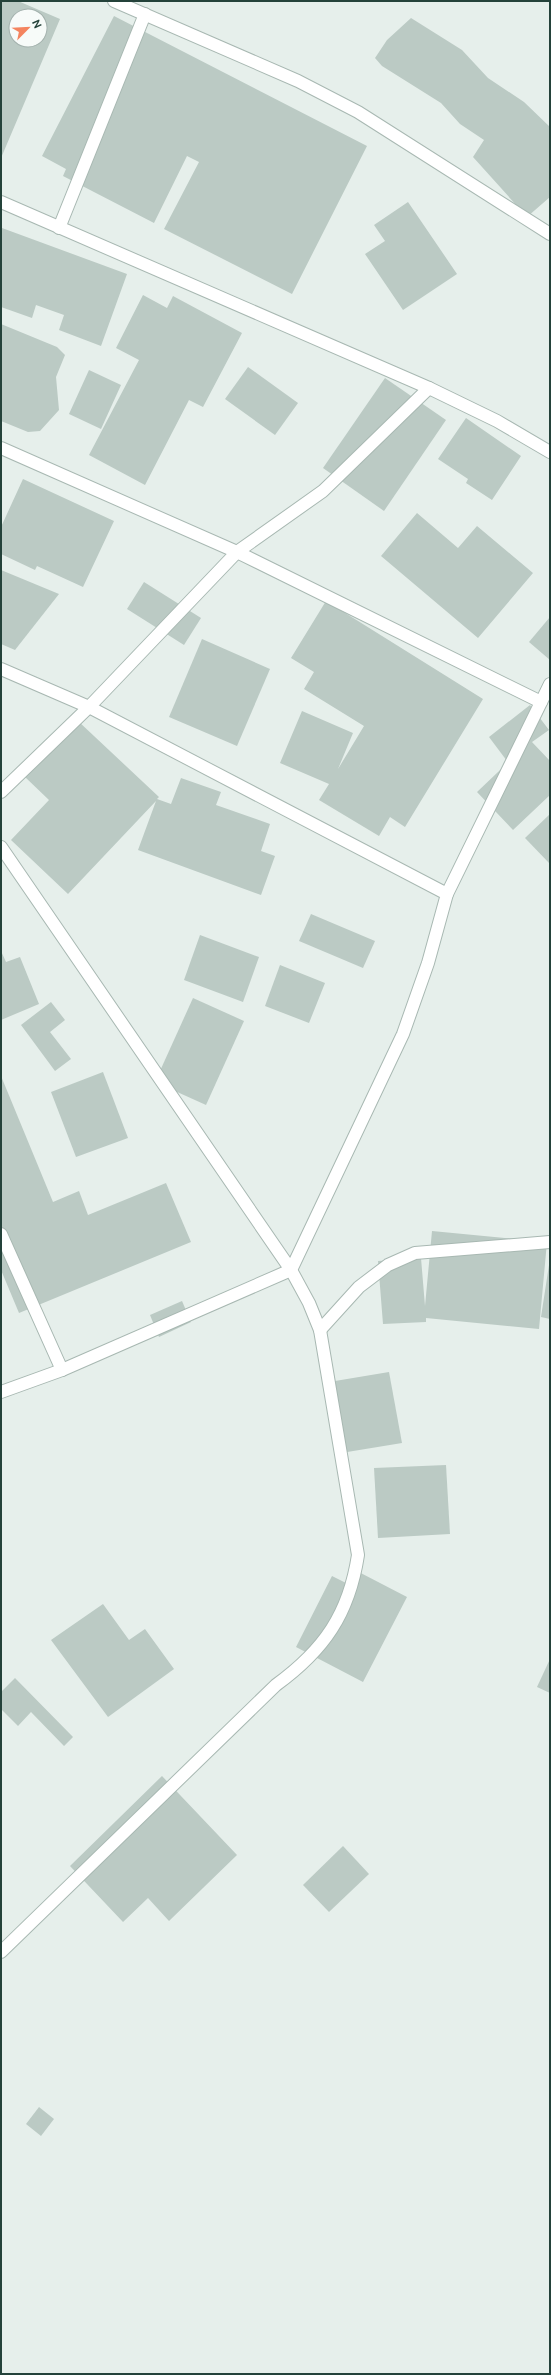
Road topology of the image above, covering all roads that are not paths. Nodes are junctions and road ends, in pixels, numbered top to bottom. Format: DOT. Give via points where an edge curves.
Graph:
graph roads {
  1 [pos="114,1"];
  2 [pos="145,14"];
  3 [pos="1,202"];
  4 [pos="59,228"];
  5 [pos="550,234"];
  6 [pos="430,388"];
  7 [pos="1,448"];
  8 [pos="550,452"];
  9 [pos="237,552"];
  10 [pos="1,669"];
  11 [pos="550,684"];
  12 [pos="541,702"];
  13 [pos="89,707"];
  14 [pos="1,792"];
  15 [pos="1,847"];
  16 [pos="447,894"];
  17 [pos="1,1234"];
  18 [pos="550,1242"];
  19 [pos="291,1270"];
  20 [pos="320,1330"];
  21 [pos="62,1370"];
  22 [pos="1,1392"];
  23 [pos="1,1952"];
  1 -- 2 [label="street"];
  2 -- 4 [label="street"];
  2 -- 5 [label="street" via="298,80 358,112"];
  3 -- 4 [label="street"];
  4 -- 6 [label="street"];
  6 -- 8 [label="street" via="497,421"];
  6 -- 9 [label="street" via="323,491"];
  7 -- 9 [label="street"];
  9 -- 12 [label="street"];
  9 -- 13 [label="street"];
  10 -- 13 [label="street"];
  11 -- 12 [label="street"];
  12 -- 16 [label="street"];
  13 -- 14 [label="street"];
  13 -- 16 [label="street"];
  15 -- 19 [label="street"];
  16 -- 19 [label="street" via="428,963 403,1034"];
  17 -- 21 [label="street"];
  18 -- 20 [label="street" via="415,1253 388,1265 359,1287"];
  19 -- 20 [label="street"];
  19 -- 21 [label="street"];
  20 -- 23 [label="street" via="358,1555 354,1583 343,1609 327,1637 301,1667 276,1685"];
  21 -- 22 [label="street"];
}
